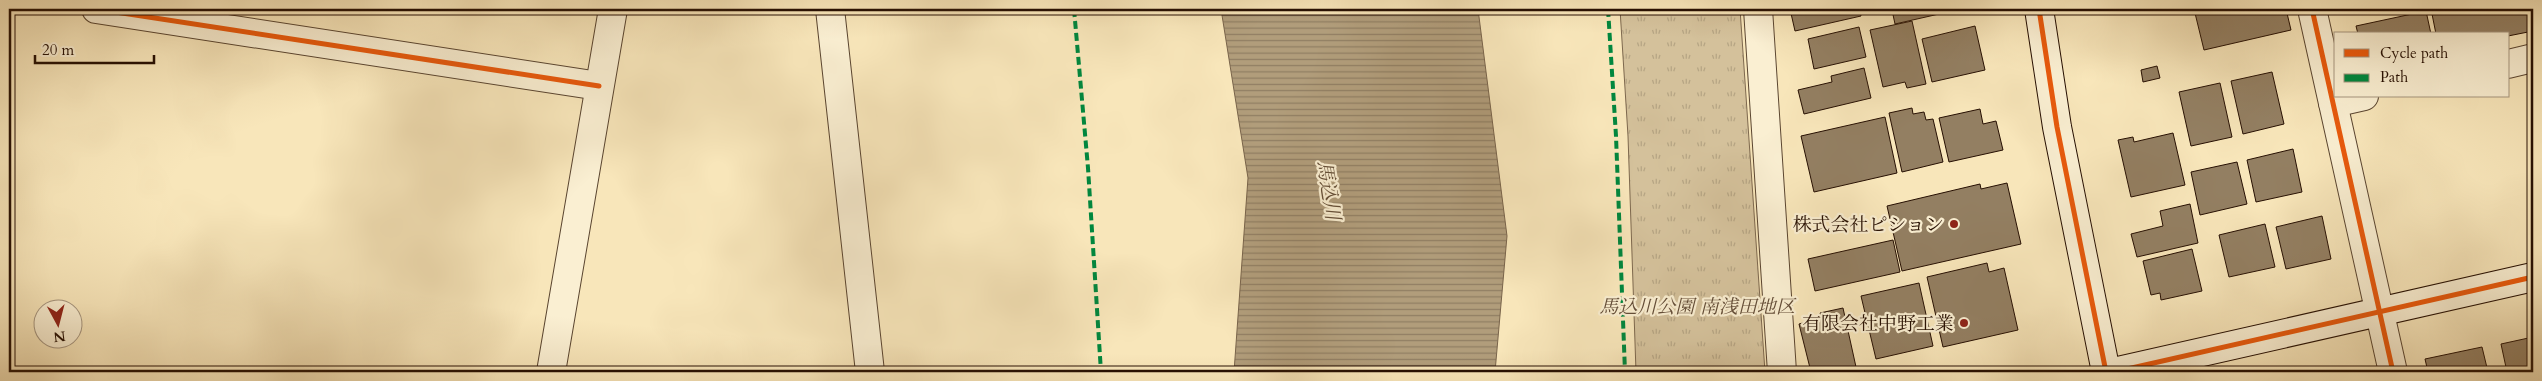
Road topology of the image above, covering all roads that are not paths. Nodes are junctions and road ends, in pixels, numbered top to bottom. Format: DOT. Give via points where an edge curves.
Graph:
graph roads {
  1 [pos="96,9"];
  2 [pos="613,9"];
  3 [pos="830,9"];
  4 [pos="1758,9"];
  5 [pos="2039,9"];
  6 [pos="2312,9"];
  7 [pos="171,14"];
  8 [pos="2533,58"];
  9 [pos="2510,64"];
  10 [pos="599,86"];
  11 [pos="2355,98"];
  12 [pos="2333,103"];
  13 [pos="2533,277"];
  14 [pos="2380,312"];
  15 [pos="551,372"];
  16 [pos="870,372"];
  17 [pos="1782,372"];
  18 [pos="2106,372"];
  19 [pos="2114,372"];
  20 [pos="2393,372"];
  1 -- 7 [label="street"];
  2 -- 10 [label="street"];
  3 -- 16 [label="street"];
  4 -- 17 [label="street"];
  5 -- 18 [label="street" via="2057,126"];
  6 -- 12 [label="street"];
  7 -- 10 [label="street"];
  8 -- 9 [label="street"];
  10 -- 15 [label="street"];
  11 -- 12 [label="street"];
  12 -- 14 [label="street"];
  13 -- 14 [label="street"];
  14 -- 19 [label="street"];
  14 -- 20 [label="street"];
}
